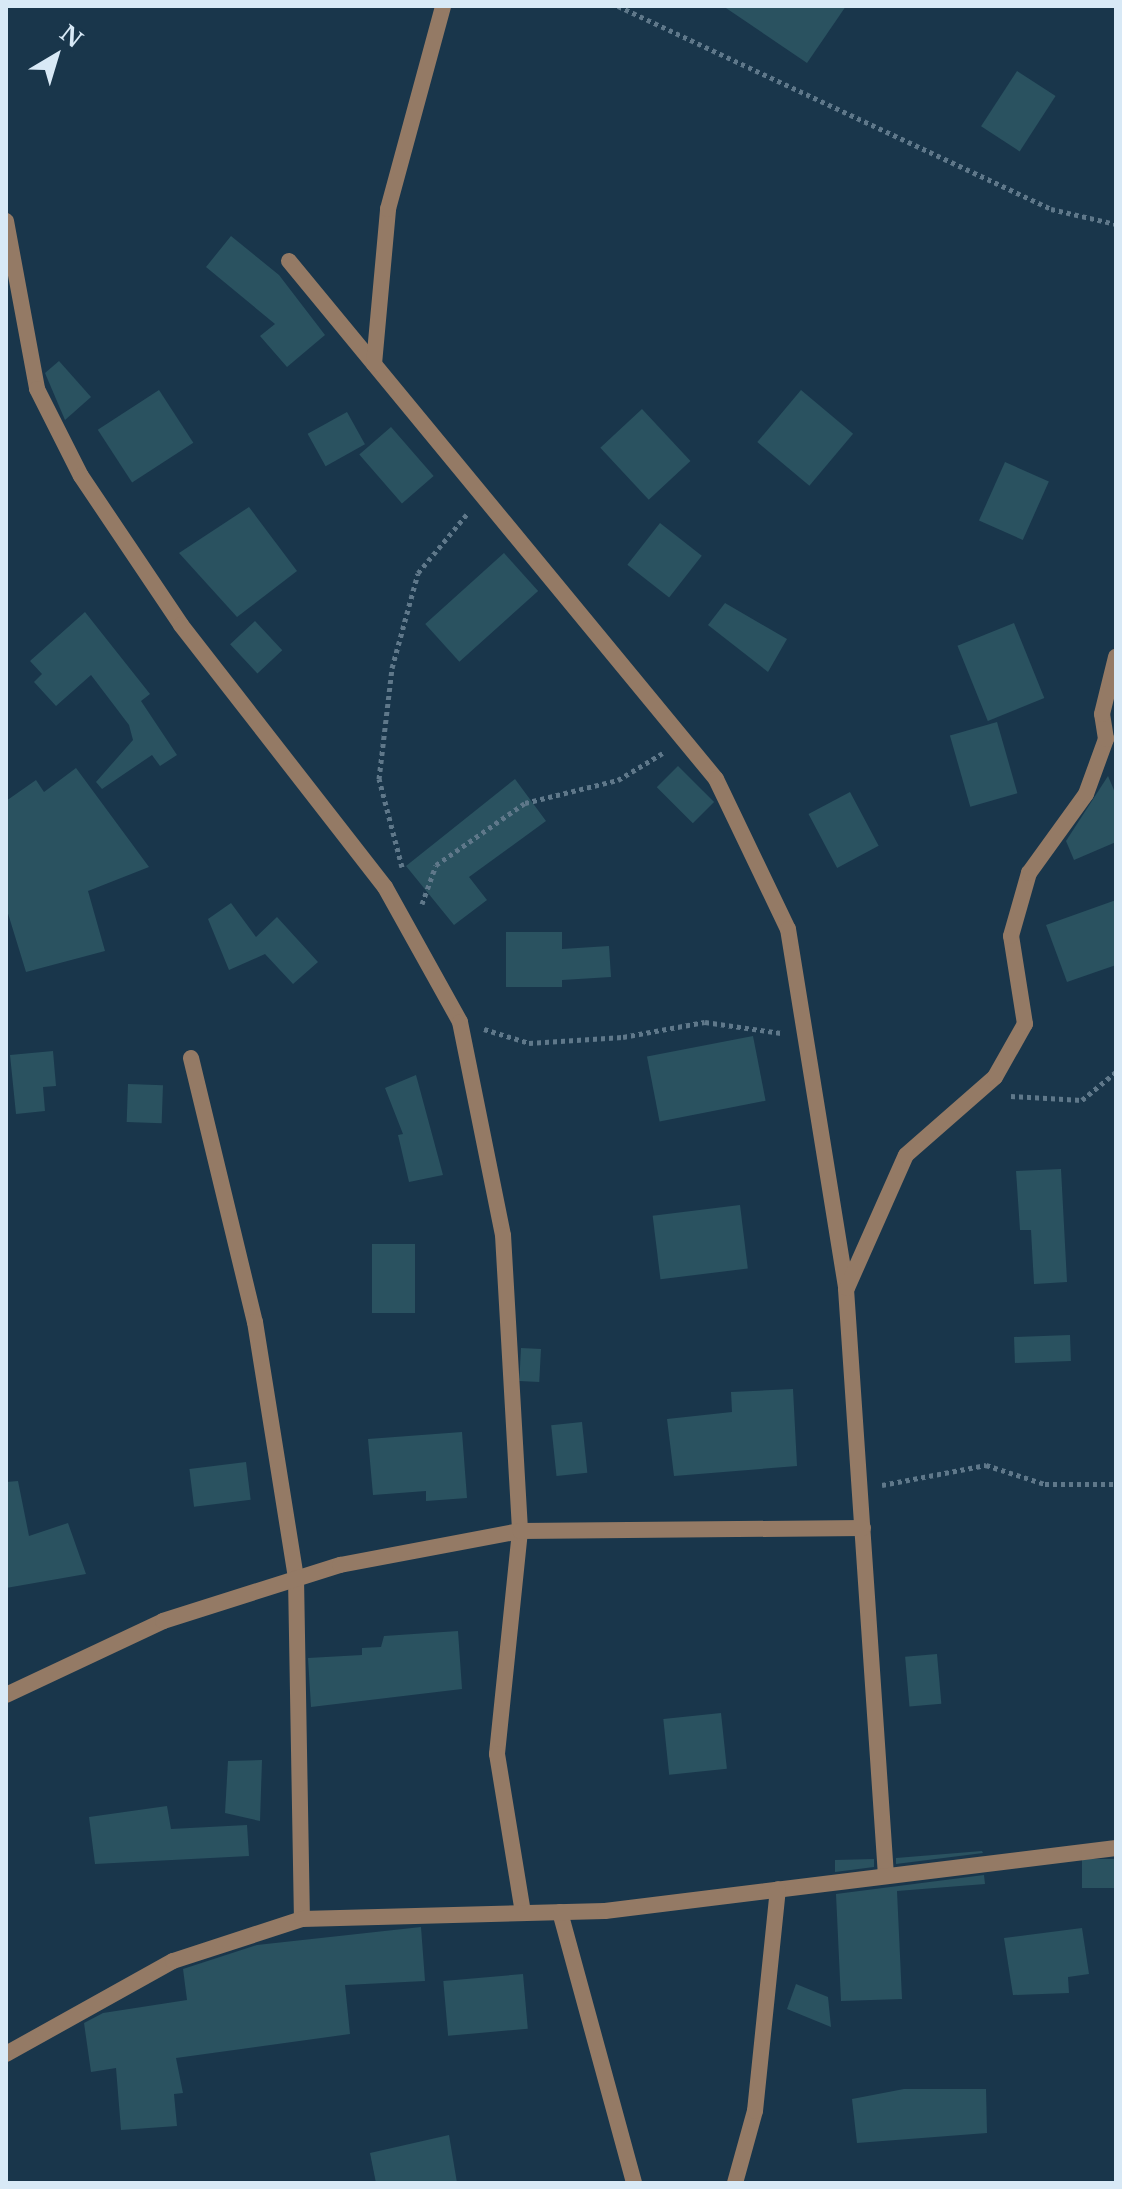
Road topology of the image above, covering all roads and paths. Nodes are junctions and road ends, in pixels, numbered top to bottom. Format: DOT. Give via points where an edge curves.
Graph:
graph roads {
  1 [pos="443,6"];
  2 [pos="618,6"];
  3 [pos="6,221"];
  4 [pos="1116,224"];
  5 [pos="289,261"];
  6 [pos="374,364"];
  7 [pos="482,496"];
  8 [pos="1116,657"];
  9 [pos="684,739"];
  10 [pos="406,885"];
  11 [pos="410,900"];
  12 [pos="414,915"];
  13 [pos="423,918"];
  14 [pos="460,1022"];
  15 [pos="806,1038"];
  16 [pos="191,1058"];
  17 [pos="1116,1072"];
  18 [pos="998,1103"];
  19 [pos="846,1289"];
  20 [pos="1116,1484"];
  21 [pos="859,1487"];
  22 [pos="863,1528"];
  23 [pos="520,1531"];
  24 [pos="296,1578"];
  25 [pos="6,1695"];
  26 [pos="1116,1848"];
  27 [pos="886,1876"];
  28 [pos="778,1889"];
  29 [pos="560,1912"];
  30 [pos="523,1913"];
  31 [pos="302,1919"];
  32 [pos="6,2054"];
  33 [pos="634,2183"];
  34 [pos="735,2183"];
  1 -- 6 [label="street" via="388,209"];
  2 -- 4 [label="path" via="1051,209"];
  3 -- 14 [label="street" via="37,389 81,476 181,625 385,887"];
  5 -- 6 [label="street"];
  6 -- 7 [label="street"];
  7 -- 9 [label="street"];
  7 -- 10 [label="path" via="418,573 392,668 379,779"];
  8 -- 19 [label="street" via="1102,714 1106,739 1086,794 1029,873 1011,936 1025,1024 995,1077 906,1155"];
  9 -- 13 [label="path" via="618,780 525,803 436,865"];
  9 -- 15 [label="street" via="716,779 788,929"];
  11 -- 12 [label="path"];
  14 -- 15 [label="path" via="529,1043 623,1037 705,1022"];
  14 -- 23 [label="street" via="503,1235"];
  15 -- 19 [label="street"];
  16 -- 24 [label="street" via="255,1322"];
  17 -- 18 [label="path" via="1082,1100 1012,1096"];
  19 -- 21 [label="street"];
  20 -- 21 [label="path" via="1045,1484 986,1465"];
  21 -- 22 [label="street"];
  22 -- 23 [label="street"];
  22 -- 27 [label="street"];
  23 -- 24 [label="street"];
  23 -- 30 [label="street" via="497,1754"];
  24 -- 25 [label="street" via="163,1621"];
  24 -- 31 [label="street"];
  26 -- 27 [label="street"];
  27 -- 28 [label="street"];
  28 -- 29 [label="street"];
  28 -- 34 [label="street" via="755,2111"];
  29 -- 30 [label="street"];
  29 -- 33 [label="street"];
  30 -- 31 [label="street"];
  31 -- 32 [label="street" via="173,1961"];
}
